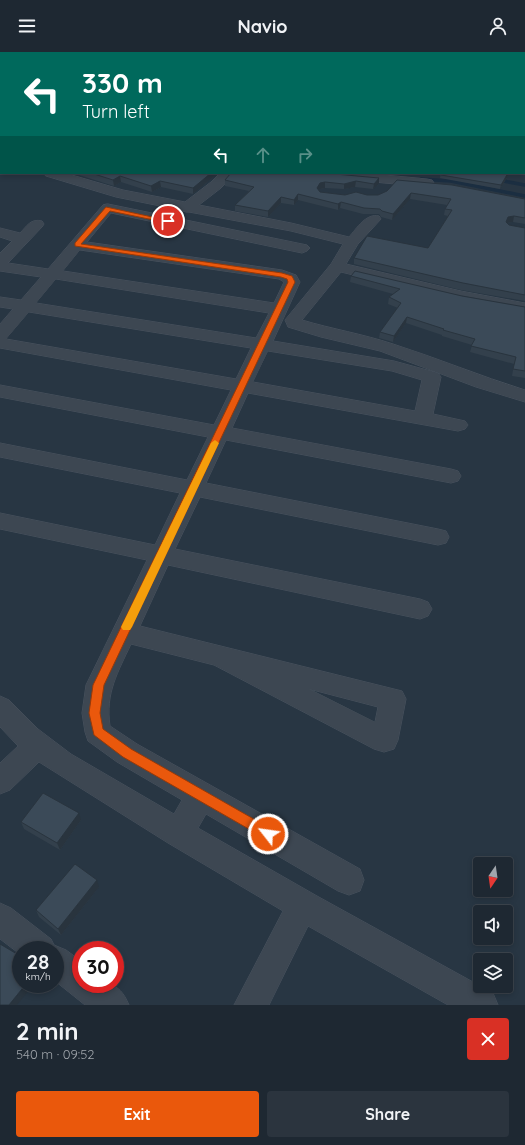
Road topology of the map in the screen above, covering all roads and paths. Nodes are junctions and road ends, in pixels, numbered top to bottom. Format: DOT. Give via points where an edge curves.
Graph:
graph roads {
  1 [pos="54,174"];
  2 [pos="227,174"];
  3 [pos="331,174"];
  4 [pos="392,180"];
  5 [pos="444,185"];
  6 [pos="380,193"];
  7 [pos="186,208"];
  8 [pos="100,218"];
  9 [pos="374,219"];
  10 [pos="37,224"];
  11 [pos="0,232"];
  12 [pos="0,235"];
  13 [pos="22,239"];
  14 [pos="352,242"];
  15 [pos="77,245"];
  16 [pos="0,262"];
  17 [pos="0,266"];
  18 [pos="336,266"];
  19 [pos="52,274"];
  20 [pos="0,302"];
  21 [pos="24,306"];
  22 [pos="525,308"];
  23 [pos="278,310"];
  24 [pos="0,334"];
  25 [pos="0,343"];
  26 [pos="262,345"];
  27 [pos="242,386"];
  28 [pos="0,391"];
  29 [pos="525,396"];
  30 [pos="423,418"];
  31 [pos="458,425"];
  32 [pos="220,432"];
  33 [pos="0,450"];
  34 [pos="451,476"];
  35 [pos="193,488"];
  36 [pos="0,521"];
  37 [pos="438,537"];
  38 [pos="162,554"];
  39 [pos="420,609"];
  40 [pos="124,632"];
  41 [pos="220,656"];
  42 [pos="0,708"];
  43 [pos="37,746"];
  44 [pos="0,782"];
  45 [pos="201,796"];
  46 [pos="178,833"];
  47 [pos="349,880"];
  48 [pos="302,906"];
  49 [pos="0,919"];
  50 [pos="28,941"];
  51 [pos="64,968"];
  52 [pos="72,974"];
  53 [pos="96,993"];
  54 [pos="112,1005"];
  55 [pos="251,1005"];
  56 [pos="481,1005"];
  1 -- 7 [label="street" via="121,194"];
  2 -- 7 [label="street"];
  3 -- 4 [label="street"];
  4 -- 5 [label="street"];
  4 -- 6 [label="street"];
  7 -- 14 [label="street" via="291,227"];
  8 -- 8 [label="street" via="240,239 302,248 108,208"];
  8 -- 15 [label="street"];
  9 -- 14 [label="street"];
  10 -- 13 [label="street"];
  11 -- 13 [label="street"];
  12 -- 13 [label="street"];
  13 -- 16 [label="street"];
  14 -- 18 [label="street"];
  15 -- 19 [label="street"];
  15 -- 23 [label="street" via="282,275 290,278 292,282"];
  17 -- 19 [label="street"];
  18 -- 22 [label="street" via="461,296"];
  18 -- 29 [label="street" via="293,320 294,323 386,347"];
  19 -- 21 [label="street"];
  19 -- 23 [label="street"];
  20 -- 21 [label="street"];
  21 -- 24 [label="street"];
  21 -- 26 [label="street"];
  23 -- 26 [label="street"];
  25 -- 27 [label="street"];
  26 -- 27 [label="street"];
  26 -- 30 [label="street" via="394,366 432,377"];
  27 -- 30 [label="street"];
  27 -- 32 [label="street"];
  28 -- 32 [label="street"];
  30 -- 31 [label="street"];
  32 -- 34 [label="street"];
  32 -- 35 [label="street"];
  33 -- 35 [label="street"];
  35 -- 37 [label="street"];
  35 -- 38 [label="street"];
  36 -- 38 [label="street"];
  38 -- 39 [label="street"];
  38 -- 40 [label="street"];
  40 -- 41 [label="street"];
  40 -- 45 [label="street" via="99,685 95,713 98,732 127,753"];
  41 -- 41 [label="street" via="282,687 384,740 393,699"];
  42 -- 43 [label="street"];
  43 -- 44 [label="street"];
  43 -- 46 [label="street"];
  45 -- 46 [label="street"];
  45 -- 47 [label="street"];
  46 -- 48 [label="street"];
  48 -- 55 [label="street"];
  48 -- 56 [label="street"];
  49 -- 50 [label="street"];
  51 -- 52 [label="street"];
  53 -- 54 [label="street"];
}
